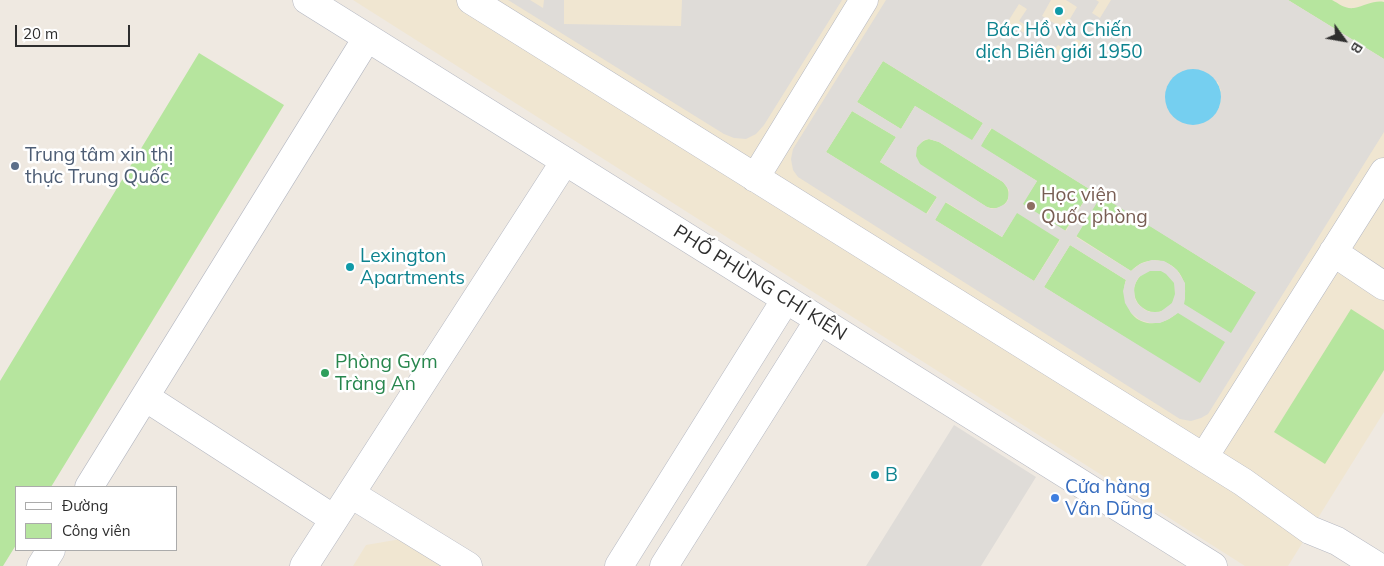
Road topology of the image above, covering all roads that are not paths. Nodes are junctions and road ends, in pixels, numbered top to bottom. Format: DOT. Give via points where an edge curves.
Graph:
graph roads {
  1 [pos="307,0"];
  2 [pos="470,0"];
  3 [pos="857,3"];
  4 [pos="367,38"];
  5 [pos="565,161"];
  6 [pos="755,178"];
  7 [pos="1380,186"];
  8 [pos="1333,252"];
  9 [pos="1384,286"];
  10 [pos="786,299"];
  11 [pos="819,320"];
  12 [pos="145,398"];
  13 [pos="1204,458"];
  14 [pos="90,486"];
  15 [pos="351,494"];
  16 [pos="334,519"];
  17 [pos="50,551"];
  18 [pos="41,566"];
  19 [pos="304,566"];
  20 [pos="468,566"];
  21 [pos="619,566"];
  22 [pos="664,566"];
  23 [pos="1213,566"];
  24 [pos="1378,566"];
  1 -- 4 [label="street, PHỐ PHÙNG CHÍ KIÊN"];
  2 -- 6 [label="street"];
  3 -- 6 [label="street"];
  4 -- 5 [label="street, PHỐ PHÙNG CHÍ KIÊN"];
  4 -- 12 [label="street"];
  5 -- 10 [label="street, PHỐ PHÙNG CHÍ KIÊN"];
  5 -- 15 [label="street"];
  6 -- 13 [label="street"];
  7 -- 8 [label="street"];
  8 -- 9 [label="street"];
  8 -- 13 [label="street"];
  10 -- 11 [label="street, PHỐ PHÙNG CHÍ KIÊN"];
  10 -- 21 [label="street"];
  11 -- 22 [label="street"];
  11 -- 23 [label="street, PHỐ PHÙNG CHÍ KIÊN"];
  12 -- 14 [label="street"];
  12 -- 16 [label="street"];
  13 -- 24 [label="street" via="1310,530 1337,541"];
  15 -- 16 [label="street"];
  15 -- 20 [label="street"];
  16 -- 19 [label="street"];
  17 -- 18 [label="street"];
}
